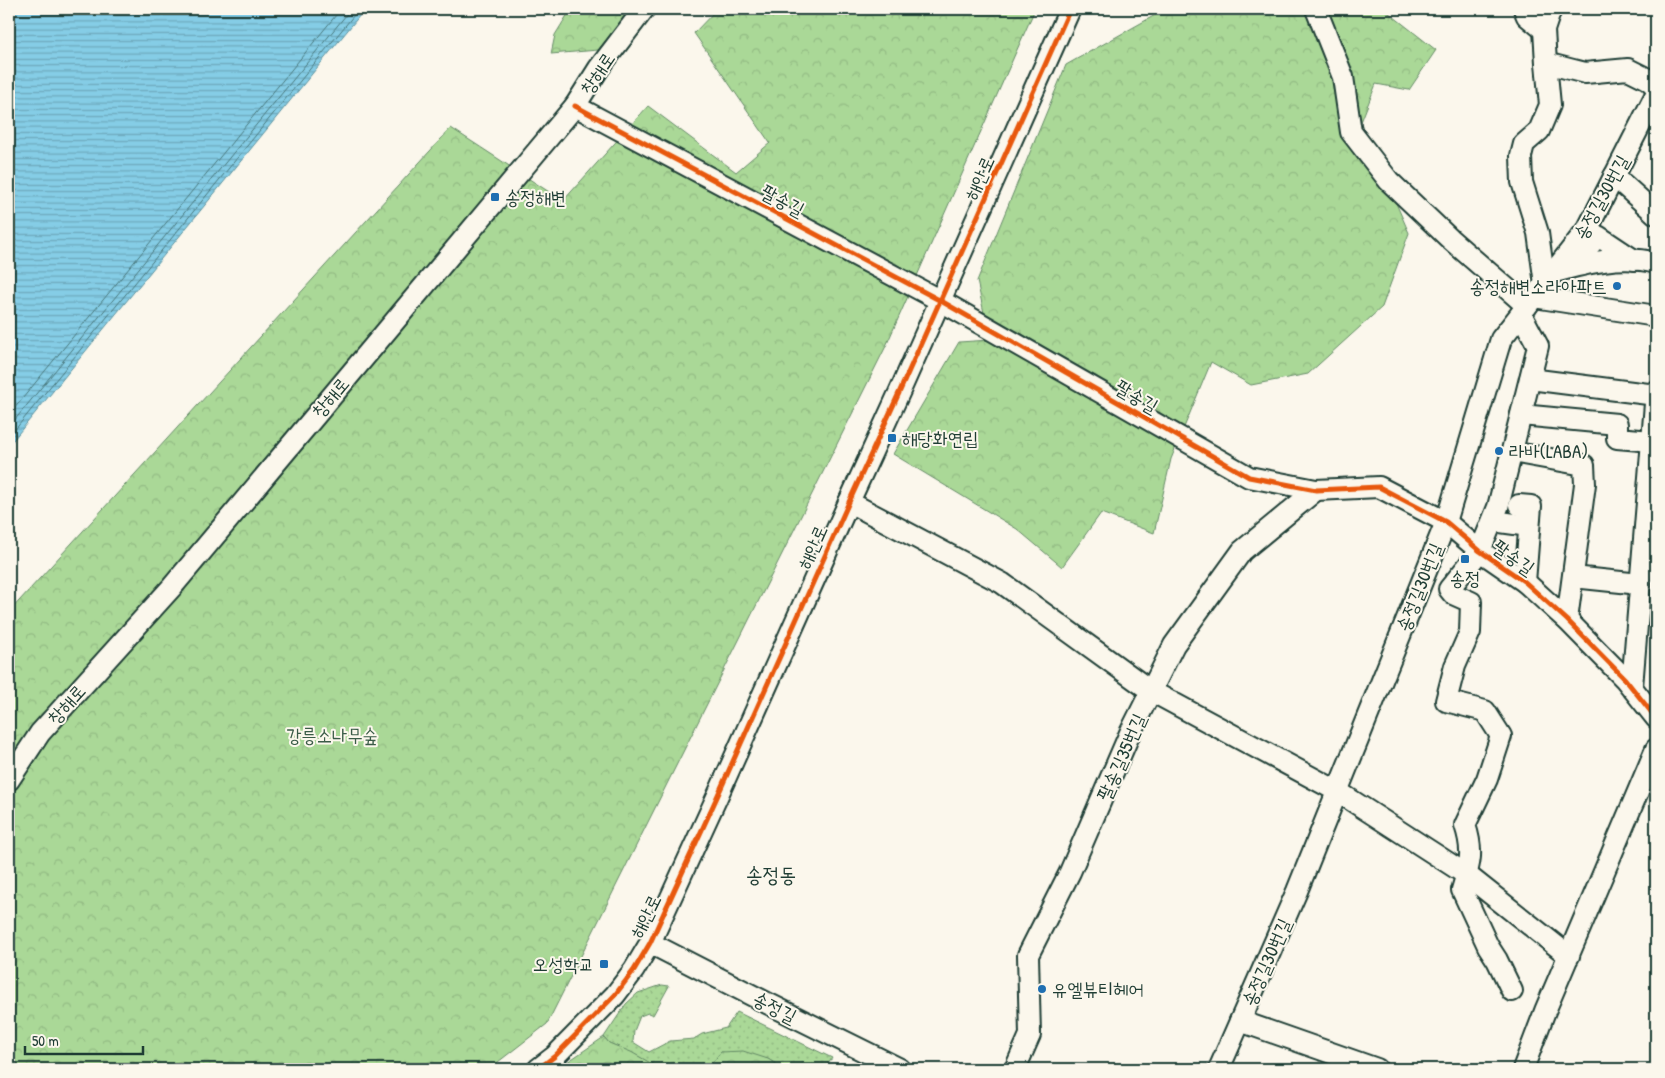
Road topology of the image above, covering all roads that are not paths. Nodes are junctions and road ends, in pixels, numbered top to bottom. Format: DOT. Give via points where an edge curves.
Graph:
graph roads {
  1 [pos="644,9"];
  2 [pos="1070,9"];
  3 [pos="1316,9"];
  4 [pos="1524,9"];
  5 [pos="1551,9"];
  6 [pos="1544,30"];
  7 [pos="1546,63"];
  8 [pos="1656,87"];
  9 [pos="1656,94"];
  10 [pos="575,106"];
  11 [pos="1614,176"];
  12 [pos="1656,214"];
  13 [pos="1656,263"];
  14 [pos="1542,290"];
  15 [pos="941,300"];
  16 [pos="1656,316"];
  17 [pos="1530,379"];
  18 [pos="1656,391"];
  19 [pos="1656,395"];
  20 [pos="1521,415"];
  21 [pos="1652,441"];
  22 [pos="1512,452"];
  23 [pos="1316,490"];
  24 [pos="849,502"];
  25 [pos="1519,505"];
  26 [pos="1493,521"];
  27 [pos="1446,522"];
  28 [pos="1529,526"];
  29 [pos="1480,552"];
  30 [pos="1573,578"];
  31 [pos="1525,582"];
  32 [pos="1640,584"];
  33 [pos="1567,620"];
  34 [pos="1632,687"];
  35 [pos="1151,692"];
  36 [pos="1656,718"];
  37 [pos="1656,749"];
  38 [pos="9,780"];
  39 [pos="1338,791"];
  40 [pos="1467,875"];
  41 [pos="650,943"];
  42 [pos="1569,956"];
  43 [pos="1512,991"];
  44 [pos="1240,1021"];
  45 [pos="538,1069"];
  46 [pos="900,1069"];
  47 [pos="1015,1069"];
  48 [pos="1219,1069"];
  49 [pos="1378,1069"];
  50 [pos="1523,1069"];
  1 -- 10 [label="street, 창해로" via="598,68"];
  2 -- 15 [label="street, 해안로"];
  3 -- 14 [label="street" via="1343,77 1351,132 1389,181 1450,239"];
  4 -- 6 [label="street" via="1527,16"];
  5 -- 6 [label="street"];
  6 -- 7 [label="street"];
  7 -- 8 [label="street" via="1585,73 1628,69"];
  7 -- 14 [label="street" via="1550,105 1540,131 1524,144 1521,156 1522,182 1538,233"];
  9 -- 11 [label="street, 송정길30번길"];
  10 -- 15 [label="street, 팔송길"];
  10 -- 38 [label="street, 창해로" via="172,587 40,733"];
  11 -- 12 [label="street"];
  11 -- 14 [label="street, 송정길30번길" via="1588,228"];
  13 -- 14 [label="street" via="1597,260"];
  14 -- 16 [label="street"];
  14 -- 17 [label="street" via="1538,346"];
  14 -- 27 [label="street, 송정길30번길" via="1501,339"];
  15 -- 23 [label="street, 팔송길" via="1250,478"];
  15 -- 24 [label="street, 해안로"];
  17 -- 19 [label="street"];
  17 -- 20 [label="street"];
  18 -- 19 [label="street"];
  19 -- 21 [label="street"];
  20 -- 21 [label="street" via="1617,424 1617,438"];
  20 -- 22 [label="street"];
  21 -- 32 [label="street"];
  22 -- 26 [label="street"];
  22 -- 30 [label="street" via="1584,465 1585,484"];
  23 -- 27 [label="street, 팔송길" via="1379,487"];
  23 -- 35 [label="street, 팔송길35번길" via="1242,552 1174,645"];
  24 -- 35 [label="street" via="1002,583"];
  24 -- 41 [label="street, 해안로"];
  25 -- 28 [label="street" via="1531,506"];
  26 -- 28 [label="street"];
  26 -- 29 [label="street"];
  27 -- 29 [label="street, 팔송길"];
  27 -- 39 [label="street, 송정길30번길"];
  28 -- 31 [label="street"];
  29 -- 31 [label="street, 팔송길"];
  29 -- 40 [label="street" via="1450,589 1453,594 1471,602 1470,632 1455,666 1446,701 1485,711 1501,736 1487,779 1465,825 1471,842"];
  30 -- 32 [label="street"];
  30 -- 33 [label="street"];
  31 -- 33 [label="street, 팔송길"];
  32 -- 34 [label="street"];
  33 -- 34 [label="street, 팔송길"];
  34 -- 36 [label="street, 팔송길"];
  35 -- 39 [label="street"];
  35 -- 47 [label="street, 팔송길35번길" via="1070,872 1028,955 1030,1035"];
  37 -- 42 [label="street"];
  39 -- 40 [label="street"];
  39 -- 44 [label="street, 송정길30번길"];
  40 -- 42 [label="street"];
  40 -- 43 [label="street" via="1462,890"];
  41 -- 45 [label="street, 해안로" via="616,995 562,1050"];
  41 -- 46 [label="street, 송정길"];
  42 -- 50 [label="street"];
  44 -- 48 [label="street, 송정길30번길"];
  44 -- 49 [label="street"];
}
